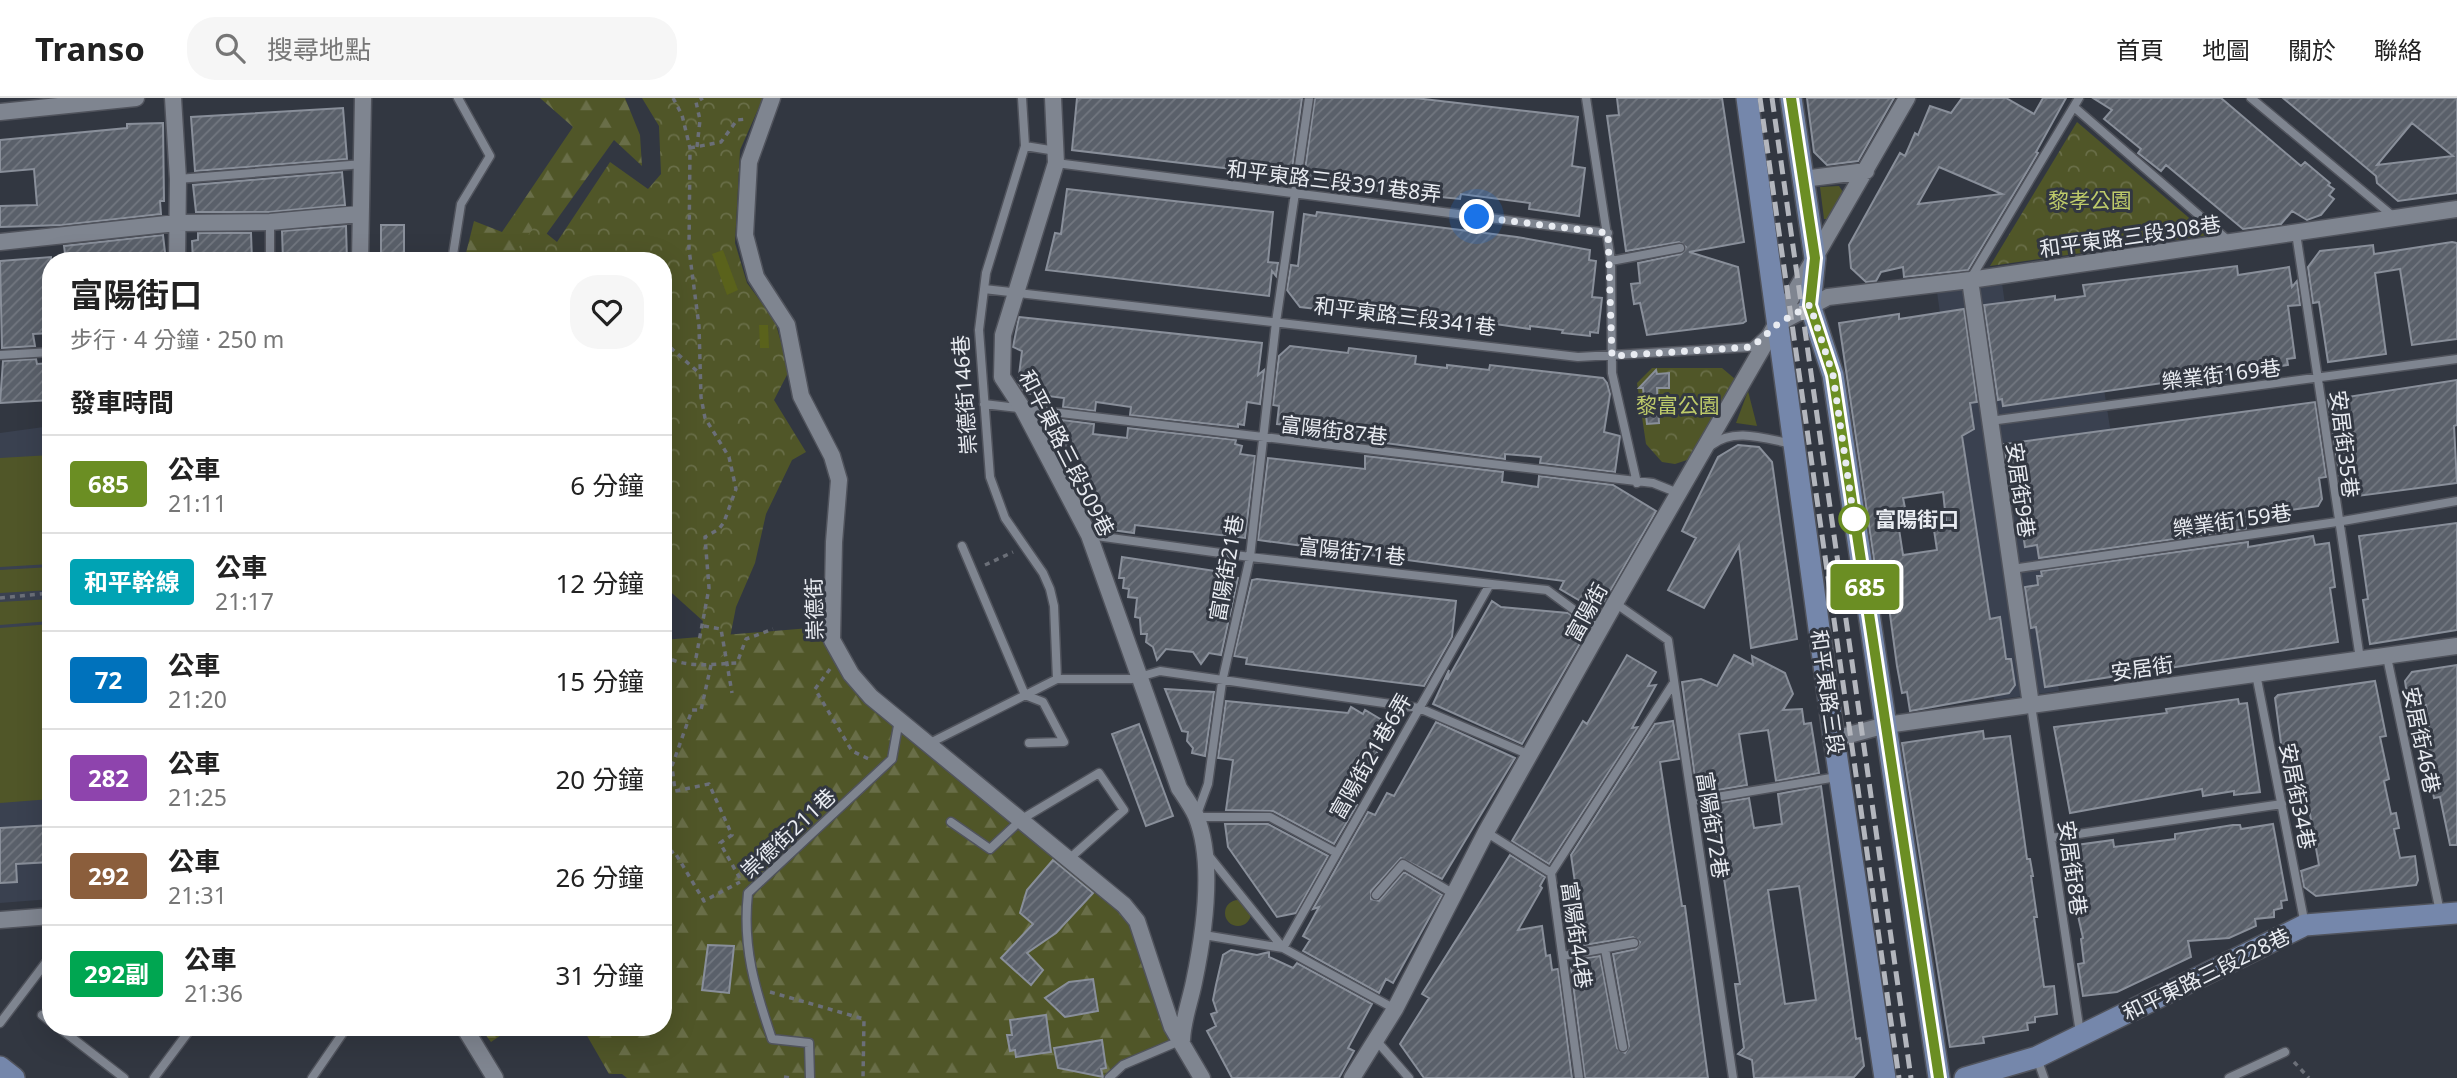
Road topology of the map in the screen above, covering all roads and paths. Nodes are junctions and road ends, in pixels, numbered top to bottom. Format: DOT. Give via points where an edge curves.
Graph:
graph roads {
  1 [pos="136,98"];
  2 [pos="173,98"];
  3 [pos="363,98"];
  4 [pos="458,98"];
  5 [pos="673,98"];
  6 [pos="703,98"];
  7 [pos="772,98"];
  8 [pos="1023,98"];
  9 [pos="1053,98"];
  10 [pos="1309,98"];
  11 [pos="1576,98"];
  12 [pos="1746,98"];
  13 [pos="1791,98"];
  14 [pos="1907,98"];
  15 [pos="2079,98"];
  16 [pos="2250,98"];
  17 [pos="1586,99"];
  18 [pos="2074,107"];
  19 [pos="0,112"];
  20 [pos="762,124"];
  21 [pos="1025,146"];
  22 [pos="697,147"];
  23 [pos="690,148"];
  24 [pos="1056,157"];
  25 [pos="363,164"];
  26 [pos="1866,171"];
  27 [pos="1803,178"];
  28 [pos="178,179"];
  29 [pos="1294,194"];
  30 [pos="2457,209"];
  31 [pos="359,214"];
  32 [pos="2395,218"];
  33 [pos="270,222"];
  34 [pos="176,223"];
  35 [pos="1608,233"];
  36 [pos="2296,233"];
  37 [pos="0,242"];
  38 [pos="2230,242"];
  39 [pos="1680,248"];
  40 [pos="177,252"];
  41 [pos="270,252"];
  42 [pos="360,252"];
  43 [pos="453,252"];
  44 [pos="1815,258"];
  45 [pos="1611,261"];
  46 [pos="1970,280"];
  47 [pos="984,289"];
  48 [pos="1016,292"];
  49 [pos="1810,305"];
  50 [pos="1276,322"];
  51 [pos="1779,323"];
  52 [pos="672,349"];
  53 [pos="42,353"];
  54 [pos="0,355"];
  55 [pos="1612,356"];
  56 [pos="2457,359"];
  57 [pos="698,372"];
  58 [pos="2319,379"];
  59 [pos="984,404"];
  60 [pos="1023,409"];
  61 [pos="1990,421"];
  62 [pos="1262,439"];
  63 [pos="1796,445"];
  64 [pos="1704,451"];
  65 [pos="1637,483"];
  66 [pos="1678,493"];
  67 [pos="2457,501"];
  68 [pos="2337,522"];
  69 [pos="1089,535"];
  70 [pos="962,546"];
  71 [pos="1024,547"];
  72 [pos="1250,557"];
  73 [pos="2012,569"];
  74 [pos="972,571"];
  75 [pos="1490,584"];
  76 [pos="42,594"];
  77 [pos="0,598"];
  78 [pos="1615,603"];
  79 [pos="703,626"];
  80 [pos="773,629"];
  81 [pos="1600,629"];
  82 [pos="2457,646"];
  83 [pos="839,656"];
  84 [pos="2387,657"];
  85 [pos="2360,659"];
  86 [pos="672,660"];
  87 [pos="695,663"];
  88 [pos="727,663"];
  89 [pos="711,665"];
  90 [pos="2256,674"];
  91 [pos="1139,678"];
  92 [pos="1058,679"];
  93 [pos="1222,682"];
  94 [pos="1673,684"];
  95 [pos="732,693"];
  96 [pos="1025,695"];
  97 [pos="2031,705"];
  98 [pos="1419,708"];
  99 [pos="898,720"];
  100 [pos="1886,726"];
  101 [pos="1835,739"];
  102 [pos="929,743"];
  103 [pos="1029,743"];
  104 [pos="1530,755"];
  105 [pos="885,766"];
  106 [pos="1840,776"];
  107 [pos="1692,801"];
  108 [pos="2282,804"];
  109 [pos="1196,817"];
  110 [pos="1022,819"];
  111 [pos="951,822"];
  112 [pos="1486,832"];
  113 [pos="2052,838"];
  114 [pos="1205,851"];
  115 [pos="672,852"];
  116 [pos="1335,852"];
  117 [pos="1069,859"];
  118 [pos="1551,873"];
  119 [pos="741,881"];
  120 [pos="748,893"];
  121 [pos="1454,894"];
  122 [pos="1376,895"];
  123 [pos="2449,913"];
  124 [pos="42,917"];
  125 [pos="0,920"];
  126 [pos="2305,925"];
  127 [pos="1203,935"];
  128 [pos="1634,943"];
  129 [pos="1283,948"];
  130 [pos="1605,948"];
  131 [pos="1563,956"];
  132 [pos="42,968"];
  133 [pos="754,987"];
  134 [pos="1395,1009"];
  135 [pos="0,1023"];
  136 [pos="70,1036"];
  137 [pos="185,1036"];
  138 [pos="341,1036"];
  139 [pos="469,1036"];
  140 [pos="2080,1036"];
  141 [pos="1376,1039"];
  142 [pos="1182,1040"];
  143 [pos="1623,1047"];
  144 [pos="2285,1052"];
  145 [pos="2037,1057"];
  146 [pos="0,1066"];
  147 [pos="784,1077"];
  148 [pos="14,1078"];
  149 [pos="124,1078"];
  150 [pos="155,1078"];
  151 [pos="312,1078"];
  152 [pos="495,1078"];
  153 [pos="790,1078"];
  154 [pos="810,1078"];
  155 [pos="863,1078"];
  156 [pos="1109,1078"];
  157 [pos="1202,1078"];
  158 [pos="1352,1078"];
  159 [pos="1409,1078"];
  160 [pos="1579,1078"];
  161 [pos="1733,1078"];
  162 [pos="1885,1078"];
  163 [pos="1939,1078"];
  164 [pos="1965,1078"];
  165 [pos="2044,1078"];
  166 [pos="2229,1078"];
  167 [pos="2309,1078"];
  1 -- 19 [label="street"];
  2 -- 28 [label="street"];
  3 -- 25 [label="street"];
  4 -- 43 [label="lane" via="491,156 461,204"];
  5 -- 23 [label="path"];
  6 -- 22 [label="path" via="695,102"];
  7 -- 20 [label="street, 崇德街"];
  8 -- 21 [label="lane, 崇德街146巷"];
  9 -- 24 [label="street, 和平東路三段509巷"];
  10 -- 29 [label="lane, 富陽街21巷"];
  11 -- 17 [label="lane"];
  12 -- 51 [label="main road, 和平東路三段"];
  13 -- 27 [label="main road"];
  14 -- 26 [label="street, 富陽街"];
  15 -- 18 [label="lane"];
  16 -- 32 [label="lane"];
  17 -- 35 [label="lane"];
  18 -- 38 [label="lane"];
  18 -- 46 [label="lane"];
  20 -- 22 [label="path" via="737,120 721,142"];
  20 -- 83 [label="street, 崇德街" via="749,162 745,236 755,277 787,325 801,396 832,456 839,480 831,622"];
  21 -- 24 [label="lane, 和平東路三段391巷8弄"];
  21 -- 47 [label="lane, 崇德街146巷"];
  22 -- 23 [label="path"];
  23 -- 57 [label="path" via="689,249 699,326"];
  24 -- 29 [label="lane, 和平東路三段391巷8弄"];
  24 -- 48 [label="street, 和平東路三段509巷"];
  25 -- 28 [label="lane"];
  25 -- 31 [label="street"];
  26 -- 27 [label="street"];
  26 -- 44 [label="street, 富陽街"];
  27 -- 44 [label="main road"];
  28 -- 34 [label="street"];
  29 -- 35 [label="lane, 和平東路三段391巷8弄"];
  29 -- 50 [label="lane, 富陽街21巷"];
  30 -- 32 [label="street, 和平東路三段308巷"];
  31 -- 33 [label="street"];
  31 -- 42 [label="street"];
  32 -- 36 [label="street, 和平東路三段308巷"];
  33 -- 34 [label="street"];
  33 -- 41 [label="lane"];
  34 -- 37 [label="street"];
  34 -- 40 [label="street"];
  35 -- 45 [label="lane"];
  36 -- 38 [label="street, 和平東路三段308巷"];
  36 -- 58 [label="lane, 安居街35巷"];
  38 -- 46 [label="street, 和平東路三段308巷"];
  39 -- 45 [label="lane"];
  44 -- 49 [label="main road"];
  44 -- 51 [label="street, 富陽街"];
  45 -- 55 [label="lane"];
  46 -- 49 [label="street, 和平東路三段308巷" via="1828,297"];
  46 -- 61 [label="street, 安居街9巷"];
  47 -- 48 [label="lane, 和平東路三段341巷"];
  47 -- 59 [label="lane, 崇德街146巷" via="979,330"];
  48 -- 50 [label="lane, 和平東路三段341巷"];
  48 -- 60 [label="street, 和平東路三段509巷" via="1003,335 1002,377"];
  49 -- 51 [label="street, 和平東路三段341巷"];
  49 -- 100 [label="main road" via="1833,375"];
  50 -- 55 [label="lane, 和平東路三段341巷" via="1578,357"];
  50 -- 62 [label="lane, 富陽街21巷"];
  51 -- 55 [label="lane, 和平東路三段341巷" via="1752,347"];
  51 -- 63 [label="main road, 和平東路三段"];
  51 -- 64 [label="street, 富陽街"];
  52 -- 57 [label="path"];
  53 -- 54 [label="lane"];
  55 -- 65 [label="lane"];
  56 -- 58 [label="lane, 樂業街169巷"];
  57 -- 79 [label="path" via="705,418 729,457 736,489 724,522 705,537 709,588"];
  58 -- 61 [label="lane, 樂業街169巷"];
  58 -- 68 [label="lane, 安居街35巷"];
  59 -- 60 [label="lane, 富陽街87巷"];
  59 -- 71 [label="lane, 崇德街146巷" via="990,477 1005,517"];
  60 -- 62 [label="lane, 富陽街87巷"];
  60 -- 69 [label="street, 和平東路三段509巷"];
  61 -- 73 [label="street, 安居街9巷"];
  62 -- 65 [label="lane, 富陽街87巷"];
  62 -- 72 [label="lane, 富陽街21巷"];
  63 -- 64 [label="lane" via="1723,436"];
  63 -- 101 [label="main road, 和平東路三段"];
  64 -- 66 [label="street, 富陽街"];
  65 -- 66 [label="lane, 富陽街87巷" via="1653,483"];
  66 -- 78 [label="street, 富陽街"];
  67 -- 68 [label="lane, 樂業街159巷"];
  68 -- 73 [label="lane, 樂業街159巷"];
  68 -- 85 [label="lane, 安居街35巷"];
  69 -- 72 [label="lane, 富陽街71巷"];
  69 -- 91 [label="street, 和平東路三段509巷"];
  70 -- 74 [label="lane"];
  71 -- 74 [label="path"];
  71 -- 92 [label="lane, 崇德街146巷" via="1044,573 1052,598"];
  72 -- 75 [label="lane, 富陽街71巷"];
  72 -- 93 [label="lane, 富陽街21巷"];
  73 -- 97 [label="street, 安居街9巷"];
  74 -- 96 [label="lane"];
  75 -- 81 [label="lane, 富陽街71巷" via="1547,590"];
  75 -- 98 [label="lane, 富陽街21巷6弄"];
  76 -- 77 [label="path"];
  78 -- 81 [label="street, 富陽街"];
  78 -- 94 [label="lane, 富陽街72巷" via="1668,640"];
  79 -- 87 [label="path"];
  79 -- 88 [label="path" via="721,629"];
  80 -- 88 [label="path" via="746,639 737,663"];
  81 -- 104 [label="street, 富陽街"];
  82 -- 84 [label="street, 安居街"];
  83 -- 99 [label="street, 崇德街" via="871,697"];
  83 -- 105 [label="path" via="815,689 852,751"];
  84 -- 85 [label="street, 安居街"];
  84 -- 123 [label="lane, 安居街46巷"];
  85 -- 90 [label="street, 安居街"];
  86 -- 87 [label="path"];
  87 -- 89 [label="path"];
  88 -- 89 [label="path"];
  88 -- 95 [label="path"];
  89 -- 119 [label="path" via="701,710 692,710 672,766 675,791 709,784 733,835 720,843"];
  90 -- 97 [label="street, 安居街"];
  90 -- 108 [label="lane, 安居街34巷"];
  91 -- 92 [label="lane"];
  91 -- 93 [label="lane" via="1160,671"];
  91 -- 109 [label="street, 和平東路三段509巷" via="1179,788"];
  92 -- 96 [label="lane"];
  93 -- 98 [label="lane"];
  93 -- 109 [label="lane, 富陽街21巷" via="1209,784"];
  94 -- 107 [label="lane, 富陽街72巷"];
  94 -- 118 [label="lane"];
  96 -- 102 [label="lane"];
  96 -- 103 [label="lane" via="1043,702 1064,742"];
  97 -- 100 [label="street, 安居街"];
  97 -- 113 [label="lane, 安居街8巷"];
  98 -- 104 [label="lane"];
  98 -- 116 [label="lane, 富陽街21巷6弄"];
  99 -- 102 [label="street, 崇德街"];
  99 -- 105 [label="lane, 崇德街211巷" via="892,759"];
  100 -- 101 [label="street, 安居街"];
  100 -- 163 [label="main road"];
  101 -- 106 [label="main road, 和平東路三段"];
  102 -- 110 [label="street, 崇德街"];
  104 -- 112 [label="street, 富陽街"];
  105 -- 120 [label="lane, 崇德街211巷"];
  106 -- 107 [label="lane"];
  106 -- 162 [label="main road, 和平東路三段"];
  107 -- 161 [label="lane, 富陽街72巷"];
  108 -- 113 [label="lane"];
  108 -- 126 [label="lane, 安居街34巷"];
  109 -- 114 [label="street"];
  109 -- 116 [label="lane" via="1270,817"];
  110 -- 111 [label="lane" via="990,849"];
  110 -- 117 [label="street, 崇德街"];
  110 -- 117 [label="lane" via="1099,773 1124,810"];
  112 -- 118 [label="lane, 富陽街44巷"];
  112 -- 121 [label="street, 富陽街"];
  113 -- 140 [label="lane, 安居街8巷"];
  114 -- 127 [label="street"];
  114 -- 129 [label="lane"];
  115 -- 119 [label="path" via="704,901"];
  116 -- 129 [label="lane, 富陽街21巷6弄"];
  117 -- 142 [label="street, 崇德街" via="1137,921 1172,1027"];
  118 -- 131 [label="lane, 富陽街44巷"];
  119 -- 120 [label="path"];
  120 -- 133 [label="lane, 崇德街211巷" via="749,968"];
  121 -- 122 [label="lane" via="1403,864"];
  121 -- 134 [label="street, 富陽街"];
  123 -- 126 [label="main road, 和平東路三段228巷"];
  124 -- 125 [label="street"];
  126 -- 140 [label="main road, 和平東路三段228巷"];
  127 -- 129 [label="lane"];
  127 -- 142 [label="street"];
  128 -- 130 [label="lane"];
  129 -- 134 [label="lane"];
  130 -- 131 [label="lane"];
  130 -- 143 [label="lane"];
  131 -- 160 [label="lane, 富陽街44巷"];
  132 -- 135 [label="lane"];
  133 -- 154 [label="lane, 崇德街211巷" via="772,1039 809,1043"];
  133 -- 155 [label="path" via="864,1019"];
  134 -- 141 [label="street, 富陽街"];
  136 -- 149 [label="lane"];
  137 -- 150 [label="lane"];
  138 -- 151 [label="lane"];
  139 -- 152 [label="street"];
  140 -- 145 [label="main road, 和平東路三段228巷"];
  141 -- 158 [label="street, 富陽街"];
  141 -- 159 [label="lane"];
  142 -- 156 [label="lane" via="1123,1065"];
  142 -- 157 [label="street, 崇德街"];
  144 -- 166 [label="lane"];
  144 -- 167 [label="path"];
  145 -- 164 [label="main road, 和平東路三段228巷"];
  145 -- 165 [label="lane"];
  146 -- 148 [label="main road"];
  147 -- 153 [label="path"];
}
